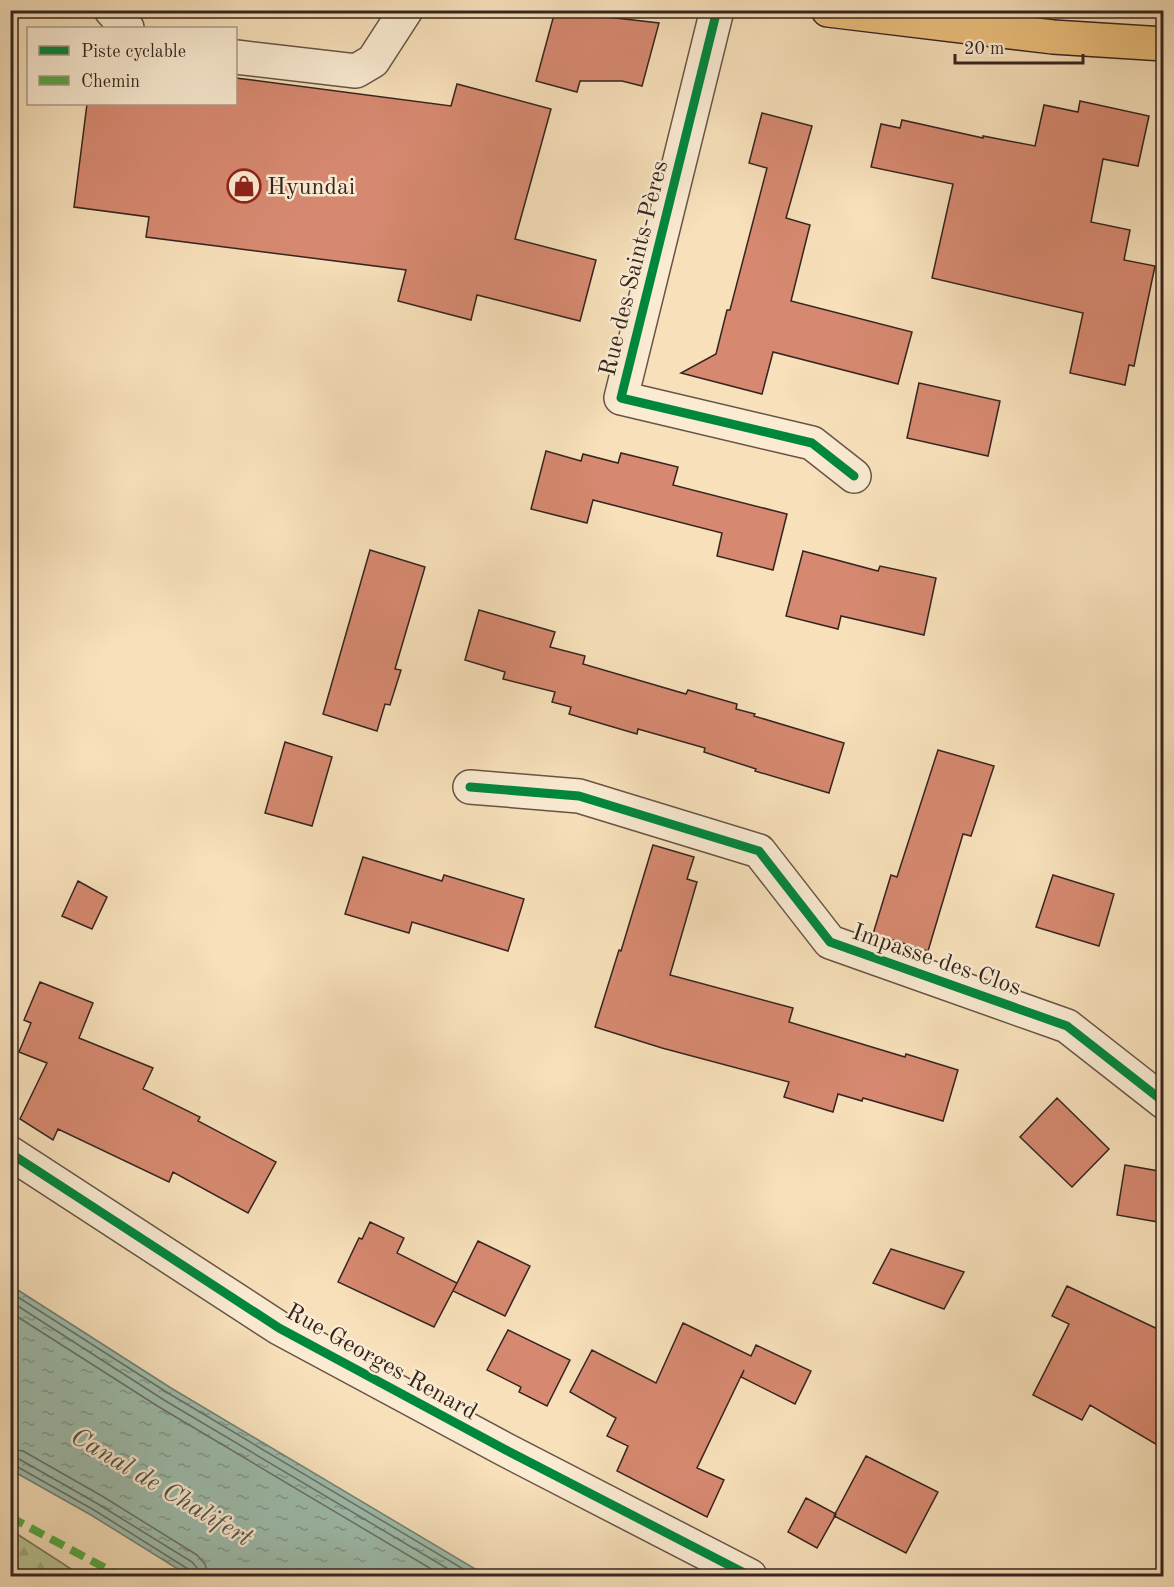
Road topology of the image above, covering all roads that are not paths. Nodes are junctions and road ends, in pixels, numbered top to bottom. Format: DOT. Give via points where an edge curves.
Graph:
graph roads {
  1 [pos="111,10"];
  2 [pos="406,10"];
  3 [pos="717,10"];
  4 [pos="828,10"];
  5 [pos="126,27"];
  6 [pos="1164,44"];
  7 [pos="237,57"];
  8 [pos="854,476"];
  9 [pos="470,787"];
  10 [pos="1164,1102"];
  11 [pos="10,1154"];
  12 [pos="750,1576"];
  1 -- 5 [label="street"];
  2 -- 7 [label="street" via="373,61 356,71"];
  3 -- 8 [label="street, Rue des Saints-Pères" via="621,398 812,443"];
  4 -- 6 [label="main road" via="1053,37"];
  9 -- 10 [label="street, Impasse des Clos" via="579,796 759,851 830,942 1067,1026"];
  11 -- 12 [label="street, Rue Georges Renard" via="279,1328"];
}
